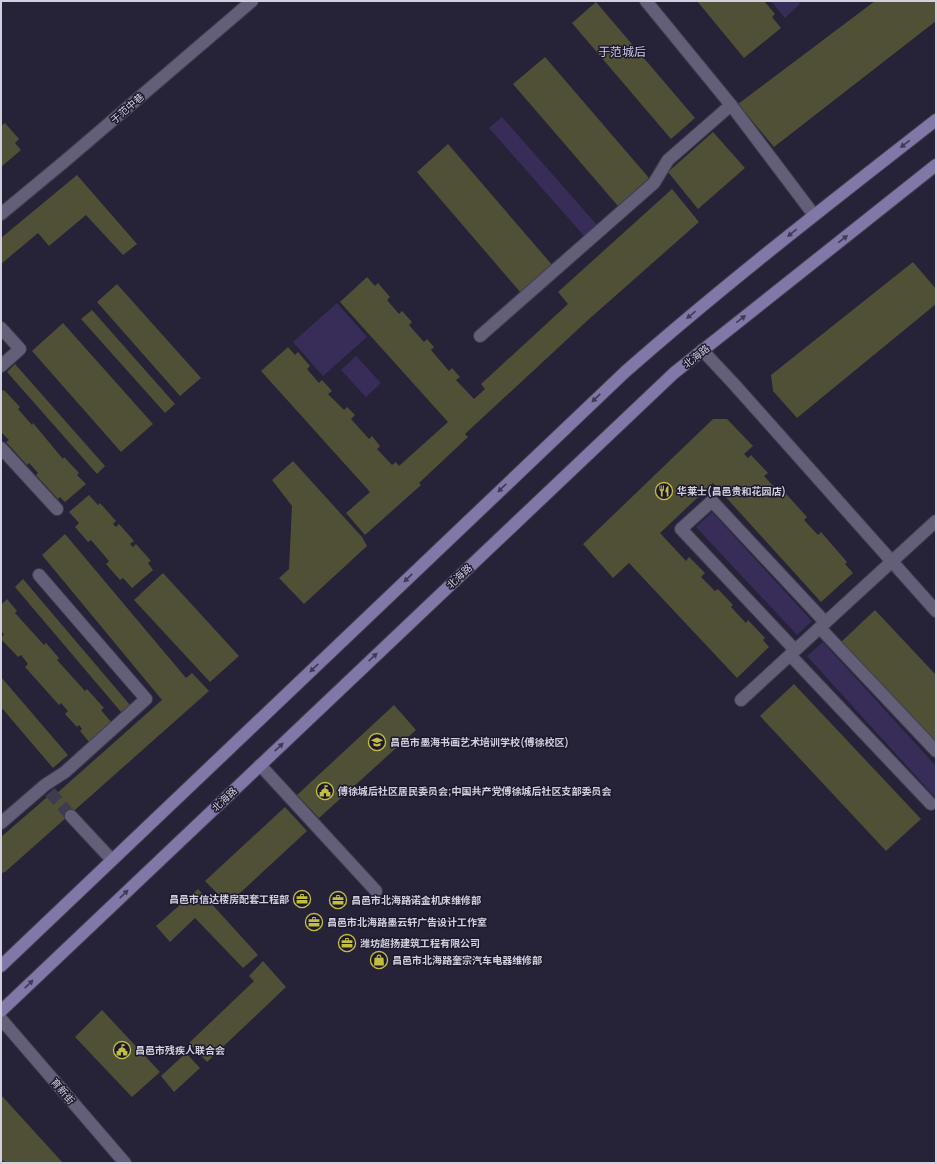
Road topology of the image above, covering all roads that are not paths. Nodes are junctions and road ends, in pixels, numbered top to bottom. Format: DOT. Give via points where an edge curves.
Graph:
graph roads {
  1 [pos="252,1"];
  2 [pos="646,1"];
  3 [pos="731,105"];
  4 [pos="936,120"];
  5 [pos="936,165"];
  6 [pos="1,214"];
  7 [pos="814,215"];
  8 [pos="1,328"];
  9 [pos="480,336"];
  10 [pos="702,350"];
  11 [pos="1,366"];
  12 [pos="1,448"];
  13 [pos="57,509"];
  14 [pos="936,521"];
  15 [pos="892,562"];
  16 [pos="39,575"];
  17 [pos="936,611"];
  18 [pos="823,625"];
  19 [pos="792,653"];
  20 [pos="741,700"];
  21 [pos="936,751"];
  22 [pos="260,765"];
  23 [pos="930,804"];
  24 [pos="71,816"];
  25 [pos="1,823"];
  26 [pos="112,860"];
  27 [pos="376,891"];
  28 [pos="1,966"];
  29 [pos="1,1011"];
  30 [pos="1,1019"];
  31 [pos="125,1163"];
  1 -- 6 [label="street, 于范中巷"];
  2 -- 3 [label="street"];
  3 -- 7 [label="street"];
  3 -- 9 [label="street" via="668,160 654,183"];
  4 -- 7 [label="main road, one-way"];
  10 -- 5 [label="main road, 北海路, one-way"];
  7 -- 26 [label="main road, one-way" via="682,322 625,372"];
  8 -- 11 [label="street" via="20,349"];
  10 -- 15 [label="street"];
  22 -- 10 [label="main road, 北海路, one-way" via="646,398"];
  12 -- 13 [label="street"];
  14 -- 15 [label="street"];
  15 -- 17 [label="street"];
  15 -- 18 [label="street"];
  16 -- 25 [label="street" via="146,699 47,789"];
  18 -- 19 [label="street"];
  18 -- 19 [label="street" via="712,501 681,529"];
  18 -- 21 [label="street"];
  19 -- 20 [label="street"];
  19 -- 23 [label="street"];
  22 -- 27 [label="street"];
  29 -- 22 [label="main road, 北海路, one-way"];
  24 -- 26 [label="street"];
  26 -- 28 [label="main road"];
  30 -- 31 [label="street, 育新街"];
}
